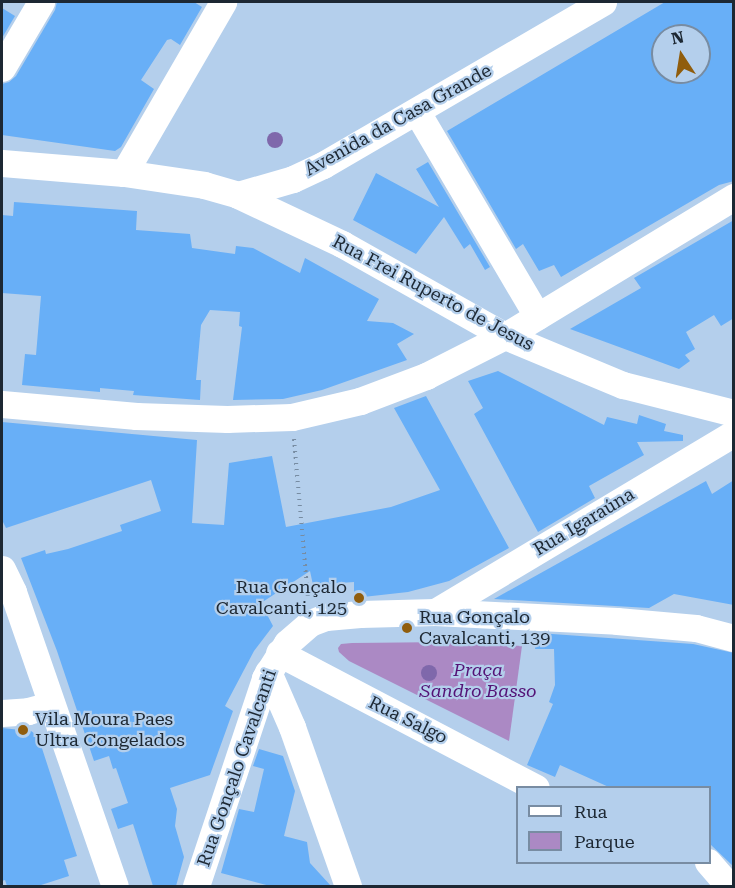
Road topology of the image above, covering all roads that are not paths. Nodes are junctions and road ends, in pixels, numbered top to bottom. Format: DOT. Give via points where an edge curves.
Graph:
graph roads {
  1 [pos="40,2"];
  2 [pos="223,2"];
  3 [pos="603,2"];
  4 [pos="2,68"];
  5 [pos="417,112"];
  6 [pos="2,163"];
  7 [pos="124,173"];
  8 [pos="238,195"];
  9 [pos="734,197"];
  10 [pos="537,316"];
  11 [pos="505,336"];
  12 [pos="2,404"];
  13 [pos="734,413"];
  14 [pos="734,433"];
  15 [pos="2,570"];
  16 [pos="435,612"];
  17 [pos="734,638"];
  18 [pos="273,663"];
  19 [pos="51,705"];
  20 [pos="284,710"];
  21 [pos="2,713"];
  22 [pos="252,713"];
  23 [pos="532,786"];
  24 [pos="710,864"];
  25 [pos="115,886"];
  26 [pos="196,886"];
  27 [pos="348,886"];
  28 [pos="729,886"];
  1 -- 4 [label="street"];
  2 -- 7 [label="street"];
  3 -- 5 [label="street, Avenida da Casa Grande"];
  5 -- 8 [label="street, Avenida da Casa Grande" via="293,179"];
  5 -- 10 [label="street"];
  6 -- 7 [label="street"];
  7 -- 8 [label="street" via="204,185"];
  8 -- 11 [label="street, Rua Frei Ruperto de Jesus" via="342,244"];
  9 -- 10 [label="street"];
  10 -- 11 [label="street"];
  11 -- 12 [label="street" via="426,376 360,401 292,417 136,416"];
  11 -- 13 [label="street, Rua Frei Ruperto de Jesus" via="623,386"];
  14 -- 16 [label="street, Rua Igaraúna"];
  15 -- 19 [label="street"];
  16 -- 17 [label="street, Rua Gonçalo Cavalcanti" via="617,621 696,628"];
  16 -- 18 [label="street, Rua Gonçalo Cavalcanti" via="326,617 310,623 287,643"];
  18 -- 20 [label="street"];
  18 -- 22 [label="street, Rua Gonçalo Cavalcanti"];
  18 -- 23 [label="street, Rua Salgo" via="367,700"];
  19 -- 21 [label="street"];
  19 -- 25 [label="street"];
  20 -- 22 [label="street" via="272,706"];
  20 -- 27 [label="street"];
  22 -- 26 [label="street, Rua Gonçalo Cavalcanti"];
  24 -- 28 [label="street"];
}
